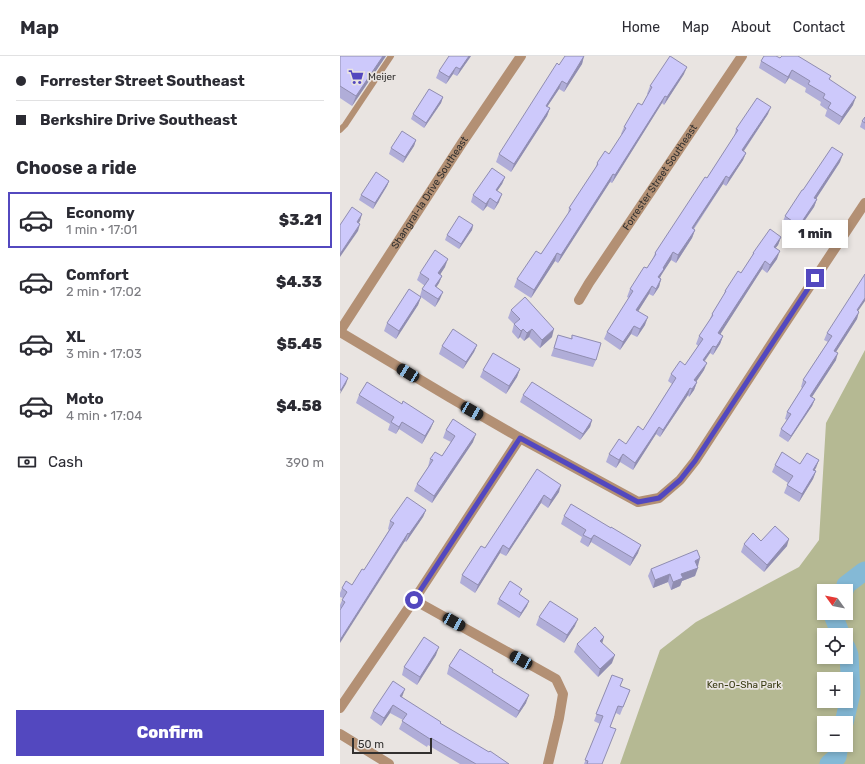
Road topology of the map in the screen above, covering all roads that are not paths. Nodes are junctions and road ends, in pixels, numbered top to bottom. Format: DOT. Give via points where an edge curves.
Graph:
graph roads {
  1 [pos="391,56"];
  2 [pos="521,56"];
  3 [pos="742,56"];
  4 [pos="340,130"];
  5 [pos="865,203"];
  6 [pos="579,300"];
  7 [pos="340,331"];
  8 [pos="520,438"];
  9 [pos="414,600"];
  10 [pos="340,708"];
  11 [pos="340,734"];
  12 [pos="389,764"];
  13 [pos="548,764"];
  1 -- 4 [label="lane"];
  2 -- 7 [label="street, Shangrai-la Drive Southeast"];
  3 -- 6 [label="street, Forrester Street Southeast"];
  5 -- 8 [label="street" via="695,461 680,480 659,498 638,502"];
  7 -- 8 [label="street"];
  8 -- 9 [label="street"];
  9 -- 10 [label="street"];
  9 -- 13 [label="street" via="556,678 563,694"];
  11 -- 12 [label="street"];
}
